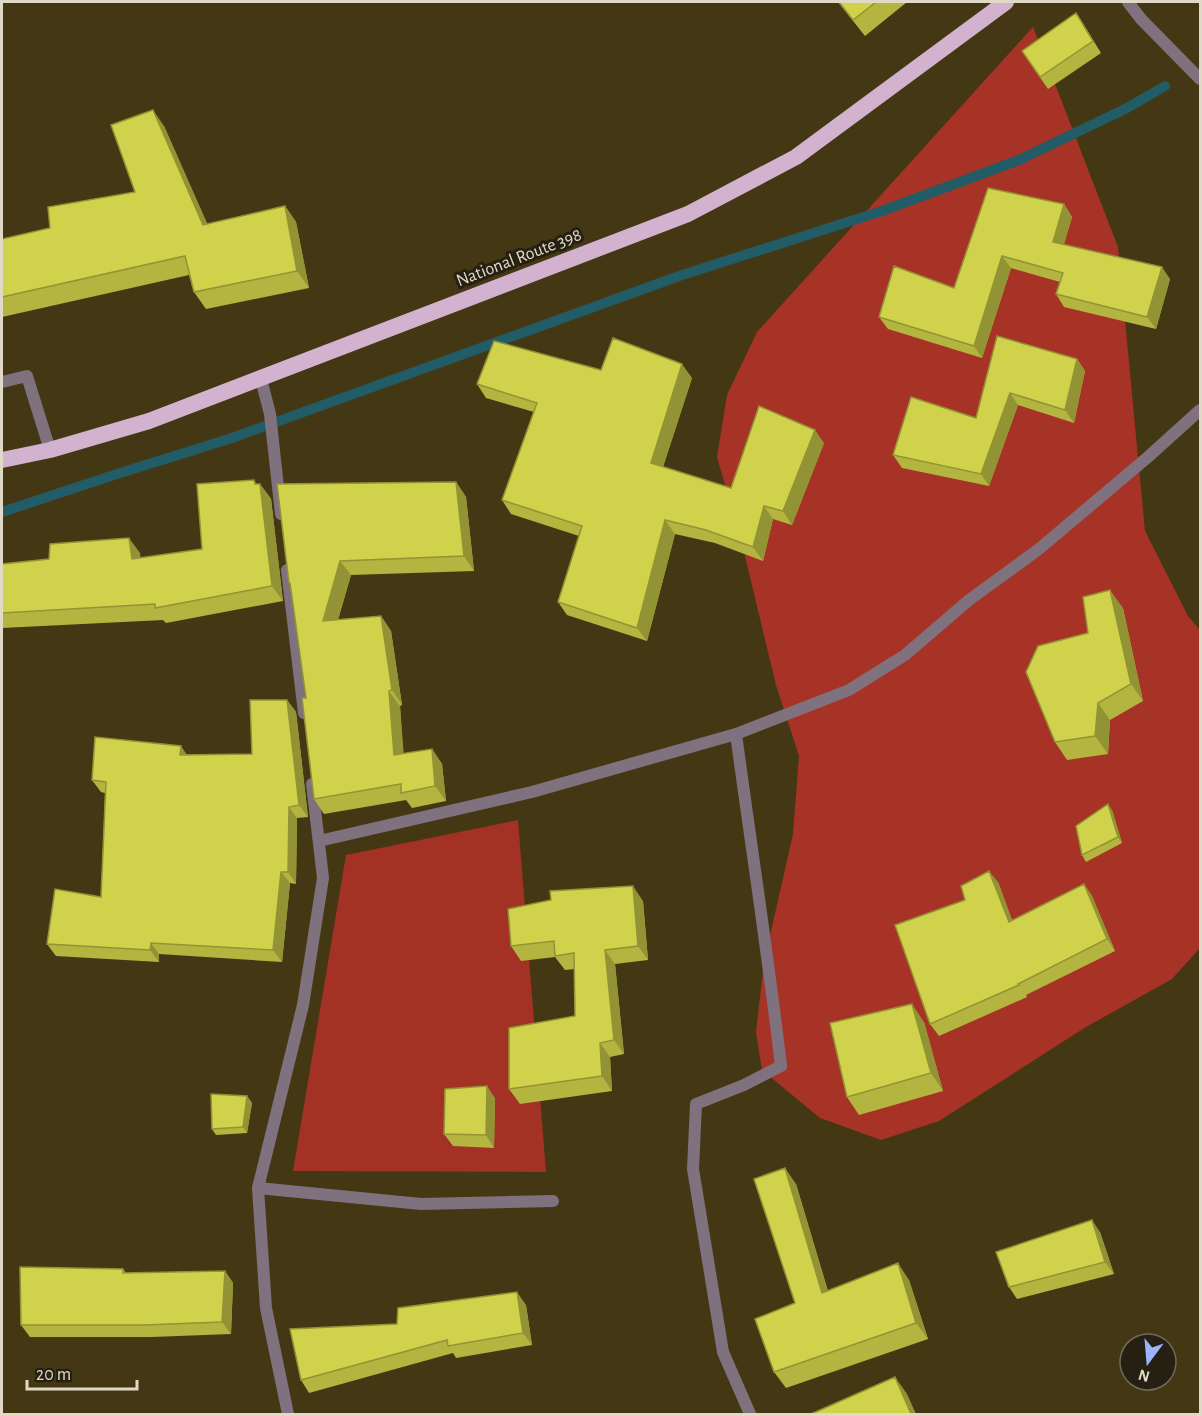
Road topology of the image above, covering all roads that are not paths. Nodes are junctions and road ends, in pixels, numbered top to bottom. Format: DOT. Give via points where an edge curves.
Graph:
graph roads {
  1 [pos="1006,2"];
  2 [pos="1128,2"];
  3 [pos="1200,79"];
  4 [pos="261,379"];
  5 [pos="2,382"];
  6 [pos="1200,410"];
  7 [pos="50,450"];
  8 [pos="2,460"];
  9 [pos="283,532"];
  10 [pos="285,555"];
  11 [pos="306,728"];
  12 [pos="736,734"];
  13 [pos="311,775"];
  14 [pos="319,841"];
  15 [pos="258,1188"];
  16 [pos="553,1201"];
  17 [pos="288,1414"];
  18 [pos="750,1414"];
  1 -- 4 [label="highway, National Route 398" via="796,157 688,214"];
  2 -- 3 [label="street"];
  4 -- 7 [label="highway, National Route 398" via="149,421"];
  4 -- 9 [label="street" via="270,414"];
  5 -- 7 [label="street" via="27,376"];
  6 -- 12 [label="street" via="1039,549 969,600 905,655 849,690"];
  7 -- 8 [label="highway, National Route 398"];
  10 -- 11 [label="street"];
  12 -- 14 [label="street" via="531,792"];
  12 -- 18 [label="street" via="781,1066 696,1104 693,1169 723,1352"];
  13 -- 14 [label="street"];
  14 -- 15 [label="street" via="323,878 303,1005"];
  15 -- 16 [label="street" via="421,1204"];
  15 -- 17 [label="street" via="266,1308"];
}
